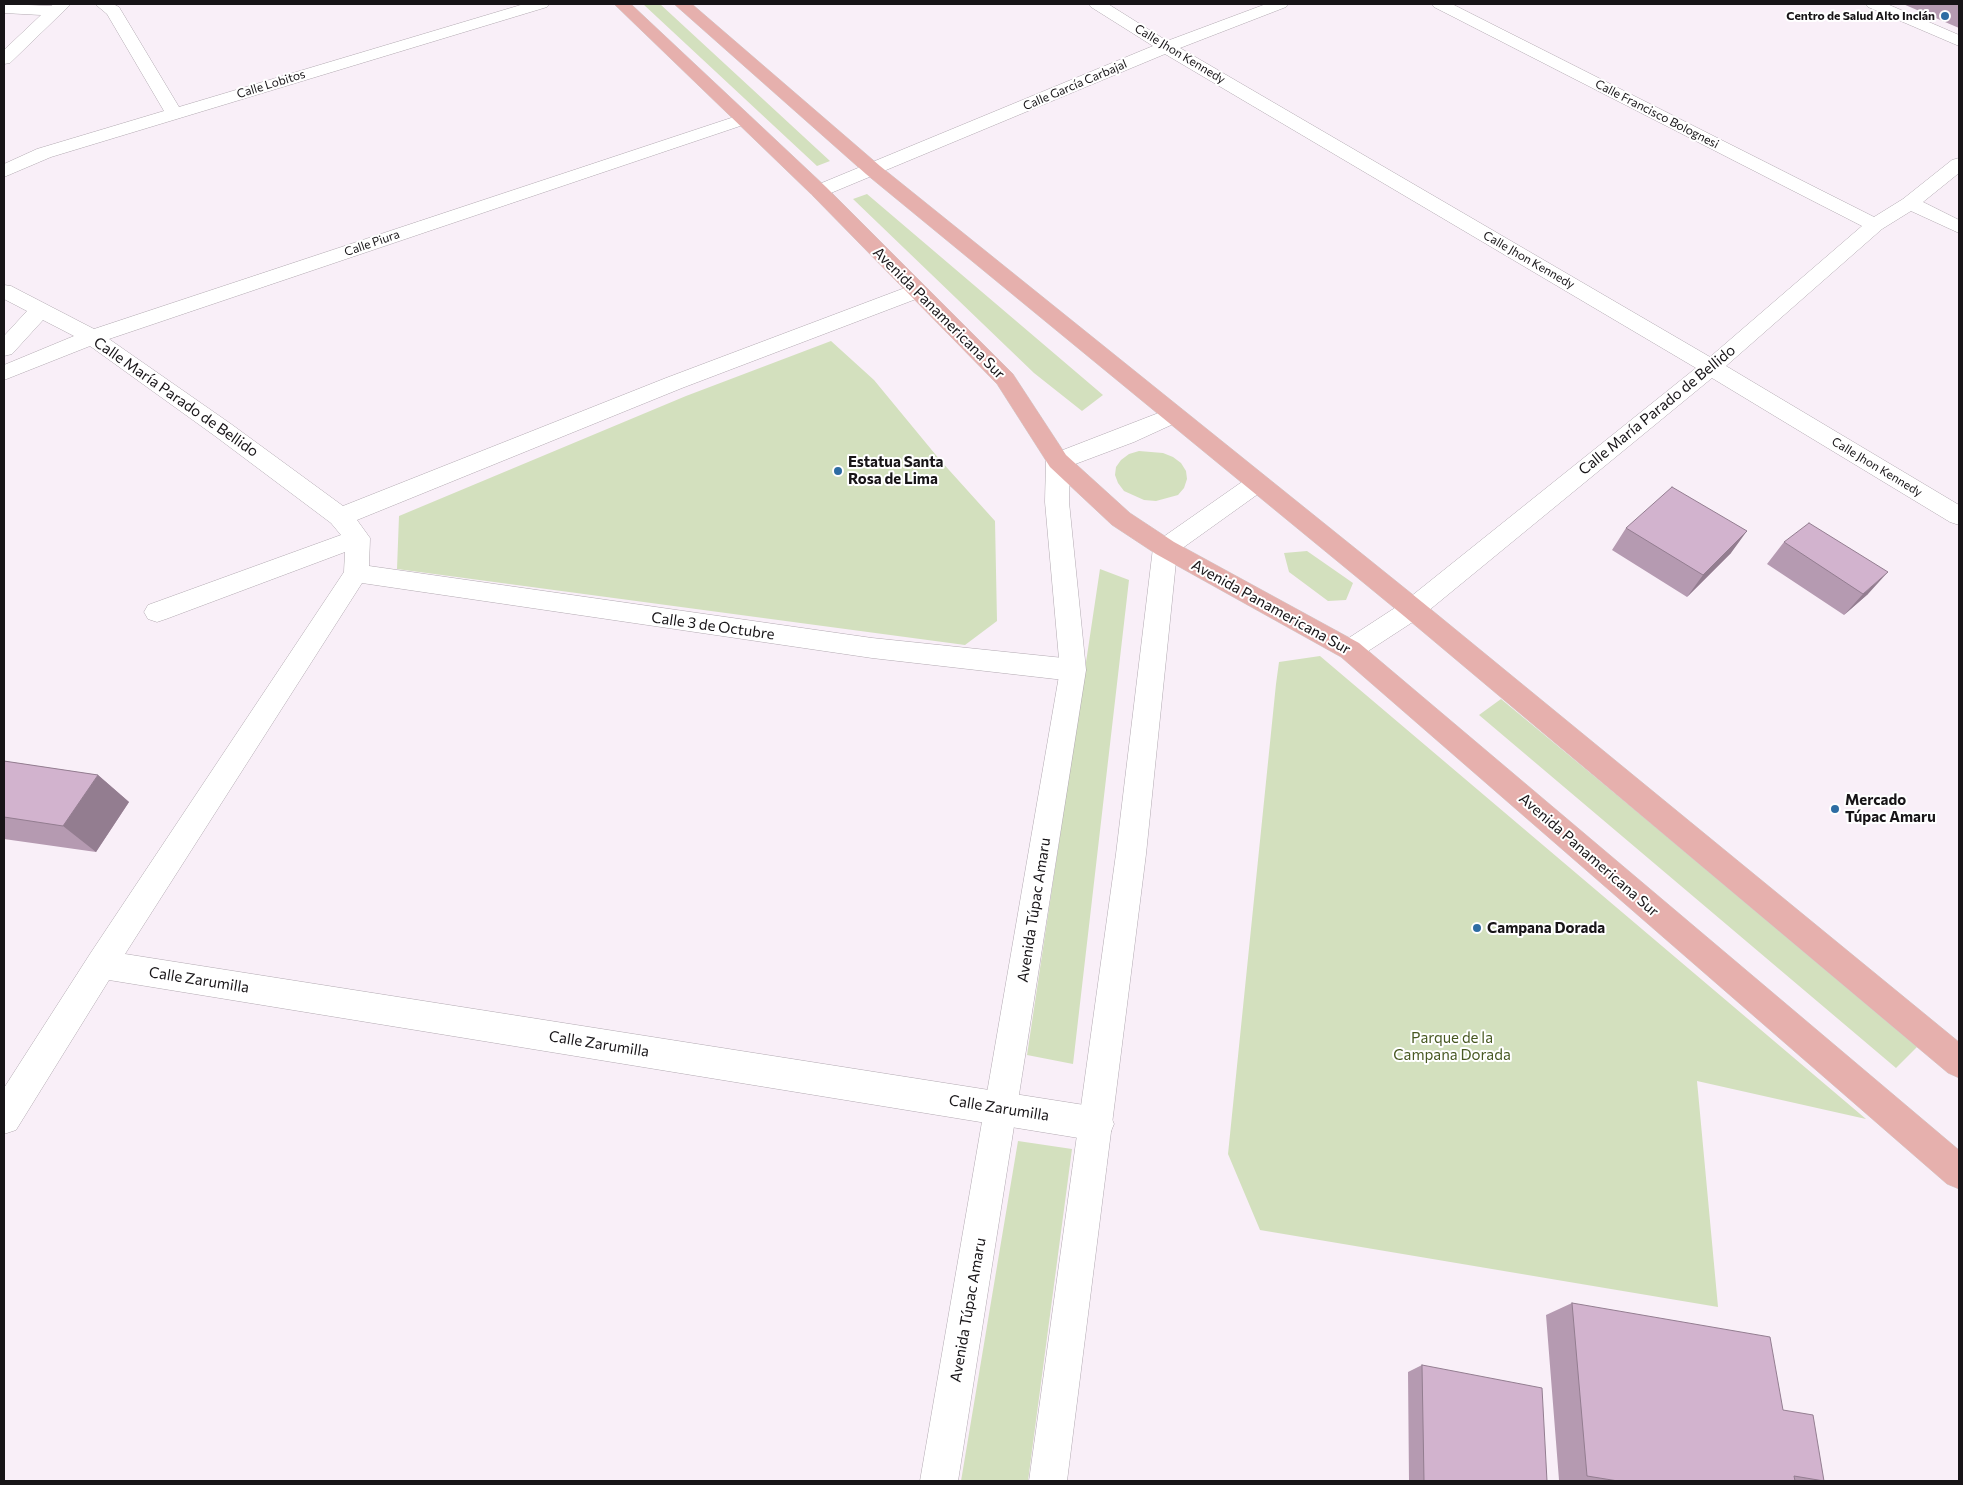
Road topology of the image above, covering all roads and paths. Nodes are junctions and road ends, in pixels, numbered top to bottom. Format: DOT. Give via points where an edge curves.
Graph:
graph roads {
  1 [pos="104,4"];
  2 [pos="540,4"];
  3 [pos="622,4"];
  4 [pos="682,4"];
  5 [pos="1097,4"];
  6 [pos="1280,4"];
  7 [pos="1440,4"];
  8 [pos="1874,4"];
  9 [pos="4,8"];
  10 [pos="59,8"];
  11 [pos="1959,41"];
  12 [pos="1166,47"];
  13 [pos="4,60"];
  14 [pos="174,113"];
  15 [pos="743,118"];
  16 [pos="1959,164"];
  17 [pos="873,170"];
  18 [pos="4,171"];
  19 [pos="819,191"];
  20 [pos="1910,203"];
  21 [pos="1875,225"];
  22 [pos="1959,227"];
  23 [pos="4,291"];
  24 [pos="917,291"];
  25 [pos="40,310"];
  26 [pos="92,337"];
  27 [pos="4,349"];
  28 [pos="1711,367"];
  29 [pos="4,374"];
  30 [pos="1174,415"];
  31 [pos="1058,461"];
  32 [pos="1257,484"];
  33 [pos="1959,516"];
  34 [pos="340,517"];
  35 [pos="358,538"];
  36 [pos="1165,548"];
  37 [pos="356,573"];
  38 [pos="1413,609"];
  39 [pos="157,612"];
  40 [pos="1350,650"];
  41 [pos="1072,670"];
  42 [pos="101,964"];
  43 [pos="1959,1062"];
  44 [pos="1002,1108"];
  45 [pos="4,1118"];
  46 [pos="1097,1124"];
  47 [pos="1959,1172"];
  48 [pos="939,1481"];
  49 [pos="1048,1481"];
  1 -- 14 [label="street" via="113,11"];
  2 -- 14 [label="street, Calle Lobitos"];
  3 -- 15 [label="main road, Avenida Panamericana Sur"];
  4 -- 17 [label="main road"];
  5 -- 12 [label="street, Calle Jhon Kennedy"];
  6 -- 12 [label="street, Calle García Carbajal"];
  7 -- 21 [label="street, Calle Francisco Bolognesi"];
  8 -- 11 [label="street"];
  9 -- 10 [label="street"];
  10 -- 13 [label="street"];
  12 -- 17 [label="street, Calle García Carbajal"];
  12 -- 28 [label="street, Calle Jhon Kennedy"];
  14 -- 18 [label="street, Calle Lobitos" via="44,153"];
  15 -- 19 [label="main road, Avenida Panamericana Sur"];
  15 -- 26 [label="street, Calle Piura"];
  16 -- 20 [label="street, Calle María Parado de Bellido"];
  17 -- 19 [label="street, Calle García Carbajal"];
  17 -- 30 [label="main road"];
  19 -- 24 [label="main road, Avenida Panamericana Sur"];
  20 -- 21 [label="street, Calle María Parado de Bellido"];
  20 -- 22 [label="street"];
  21 -- 28 [label="street, Calle María Parado de Bellido"];
  23 -- 25 [label="street, Calle María Parado de Bellido"];
  24 -- 31 [label="main road, Avenida Panamericana Sur" via="1005,379"];
  24 -- 34 [label="street" via="674,383"];
  25 -- 26 [label="street, Calle María Parado de Bellido"];
  25 -- 27 [label="street"];
  26 -- 29 [label="street, Calle Piura"];
  26 -- 34 [label="street, Calle María Parado de Bellido"];
  28 -- 33 [label="street, Calle Jhon Kennedy"];
  28 -- 38 [label="street, Calle María Parado de Bellido"];
  30 -- 31 [label="street"];
  30 -- 32 [label="main road"];
  31 -- 36 [label="main road, Avenida Panamericana Sur" via="1121,519"];
  31 -- 41 [label="street, Avenida Túpac Amaru" via="1057,502"];
  32 -- 36 [label="street"];
  32 -- 38 [label="main road"];
  34 -- 35 [label="street, Calle María Parado de Bellido"];
  35 -- 37 [label="street"];
  35 -- 39 [label="street"];
  36 -- 40 [label="main road, Avenida Panamericana Sur"];
  36 -- 46 [label="street"];
  37 -- 41 [label="street, Calle 3 de Octubre" via="872,648"];
  37 -- 42 [label="street"];
  38 -- 40 [label="street, Calle María Parado de Bellido"];
  38 -- 43 [label="main road"];
  40 -- 47 [label="main road, Avenida Panamericana Sur"];
  41 -- 44 [label="street, Avenida Túpac Amaru"];
  42 -- 44 [label="street, Calle Zarumilla"];
  42 -- 45 [label="street"];
  44 -- 46 [label="street, Calle Zarumilla"];
  44 -- 48 [label="street, Avenida Túpac Amaru"];
  46 -- 49 [label="street"];
}
